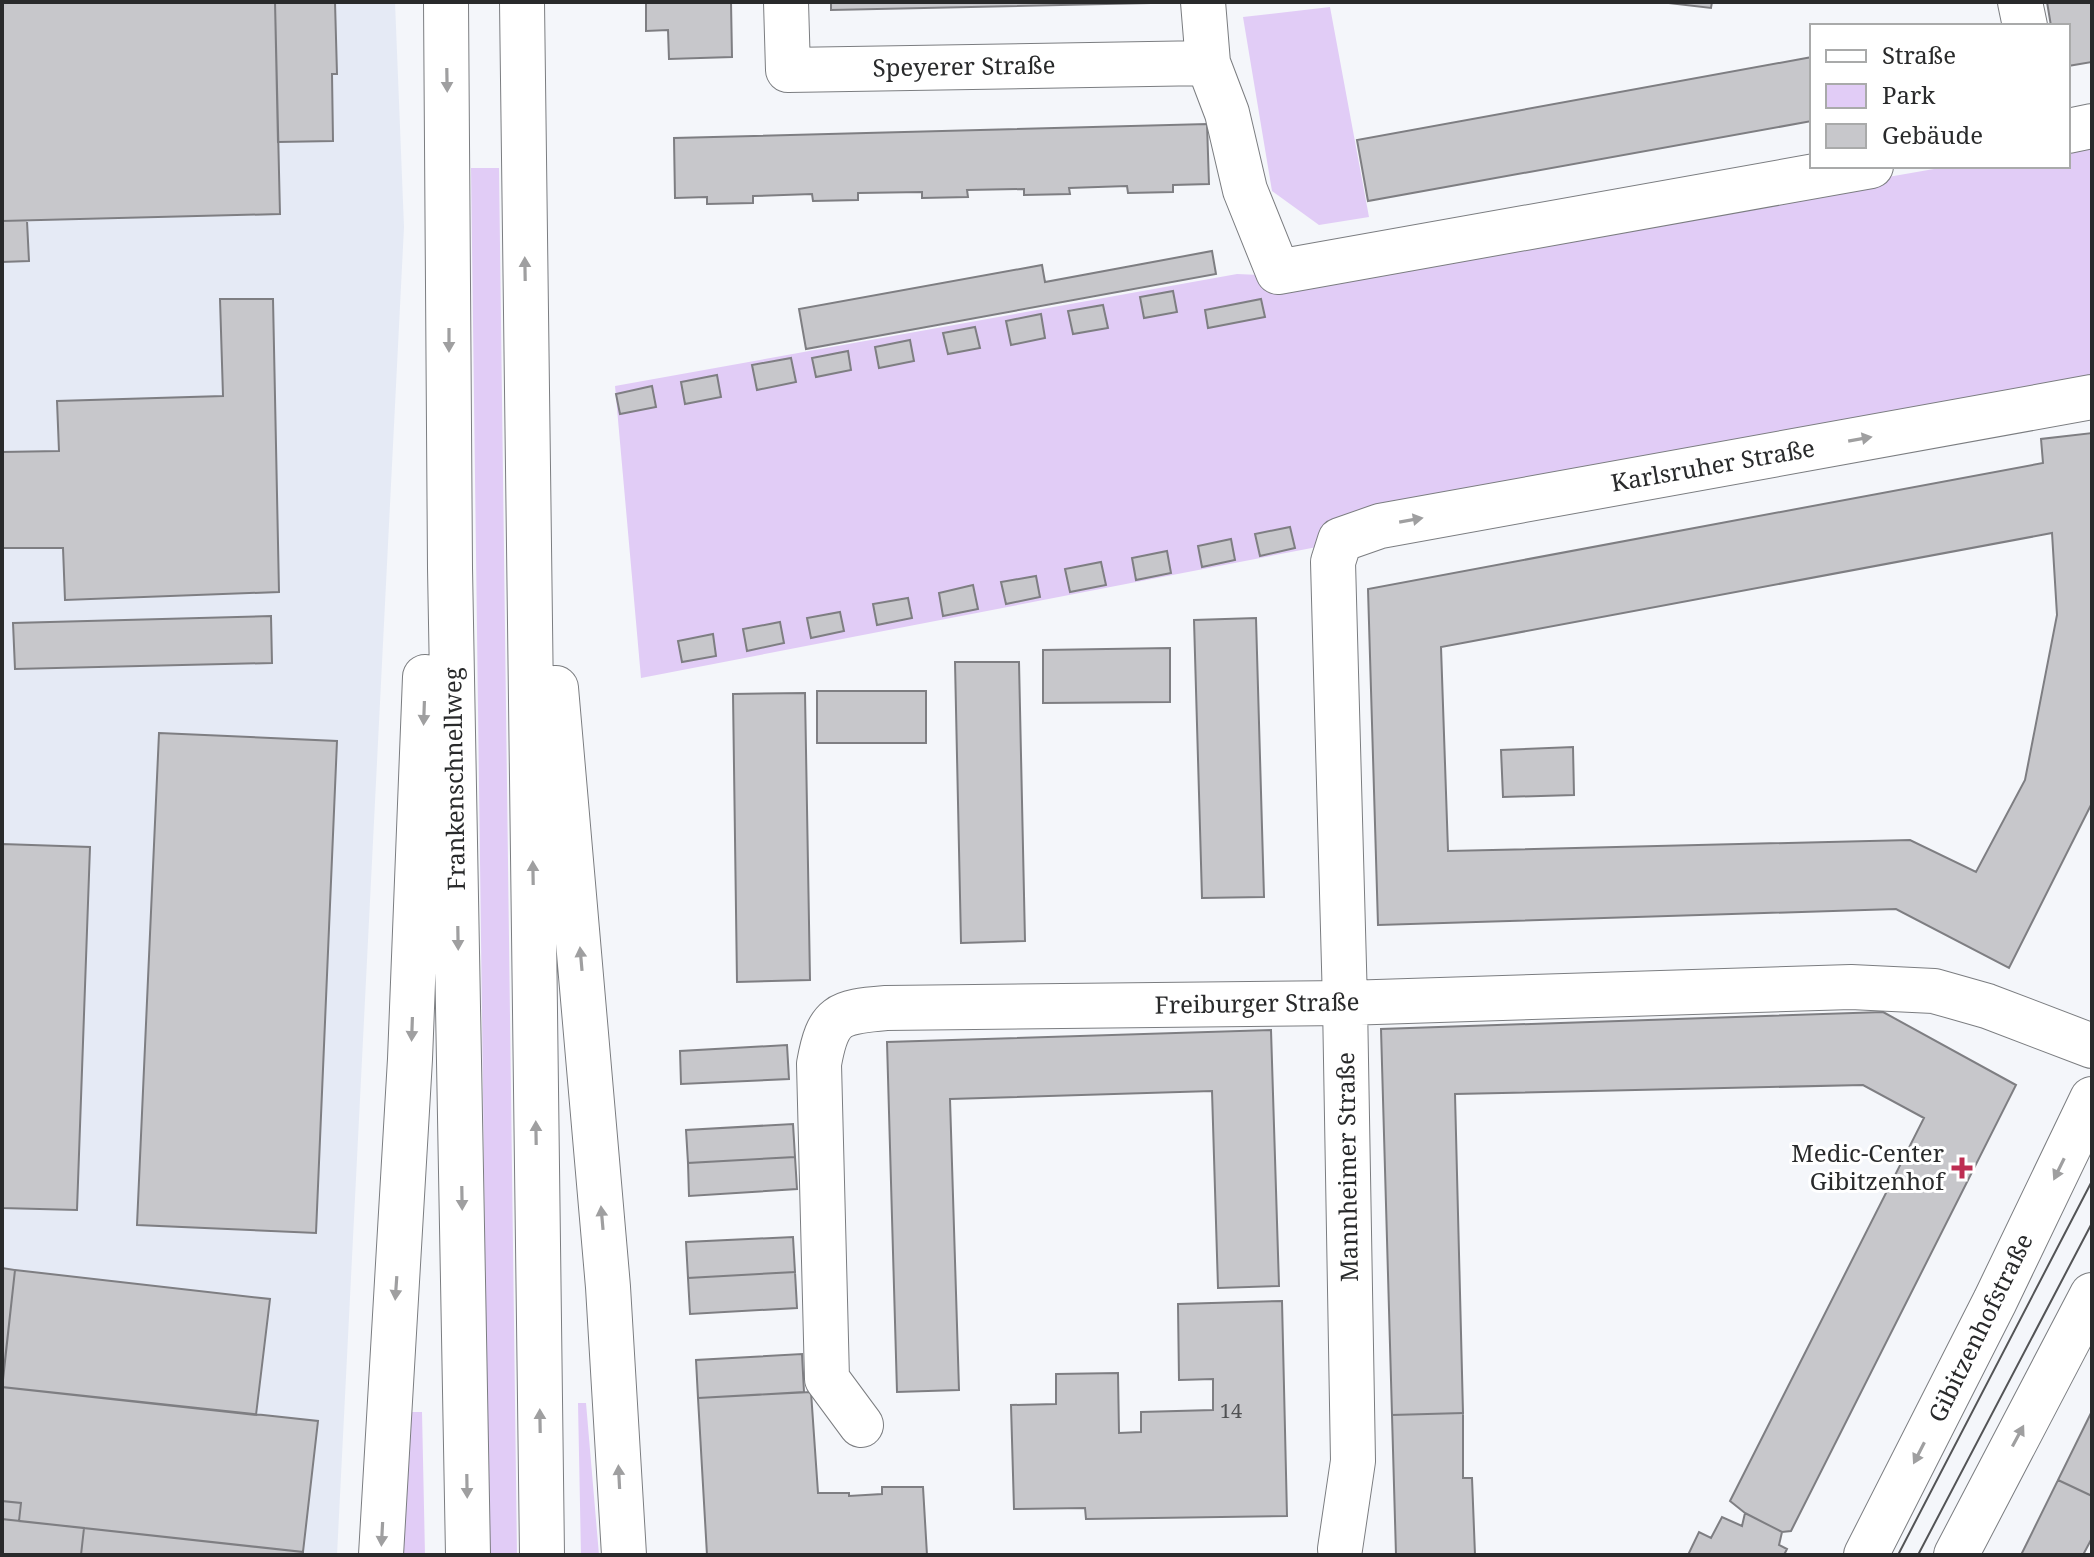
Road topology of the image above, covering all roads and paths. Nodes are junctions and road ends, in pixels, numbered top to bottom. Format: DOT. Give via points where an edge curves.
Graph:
graph roads {
  1 [pos="446,2"];
  2 [pos="522,2"];
  3 [pos="786,2"];
  4 [pos="1203,2"];
  5 [pos="2020,2"];
  6 [pos="2025,24"];
  7 [pos="1208,63"];
  8 [pos="2092,126"];
  9 [pos="2070,131"];
  10 [pos="1860,168"];
  11 [pos="526,375"];
  12 [pos="2092,397"];
  13 [pos="449,412"];
  14 [pos="1339,544"];
  15 [pos="1345,1003"];
  16 [pos="2092,1046"];
  17 [pos="2092,1099"];
  18 [pos="2092,1295"];
  19 [pos="861,1425"];
  20 [pos="1340,1549"];
  21 [pos="381,1555"];
  22 [pos="468,1555"];
  23 [pos="542,1555"];
  24 [pos="624,1555"];
  25 [pos="1866,1555"];
  26 [pos="1956,1555"];
  1 -- 13 [label="main road, Frankenschnellweg, one-way"];
  11 -- 2 [label="main road, one-way"];
  3 -- 7 [label="main road, Speyerer Straße" via="788,70"];
  4 -- 7 [label="main road"];
  5 -- 6 [label="main road"];
  7 -- 10 [label="main road" via="1227,113 1245,190 1278,272"];
  8 -- 9 [label="main road"];
  23 -- 11 [label="main road, one-way"];
  24 -- 11 [label="main road, one-way" via="578,919"];
  14 -- 12 [label="main road, Karlsruher Straße, one-way" via="1380,526"];
  13 -- 21 [label="main road, one-way" via="426,665 411,1044"];
  13 -- 22 [label="main road, Frankenschnellweg, one-way"];
  14 -- 15 [label="main road, Mannheimer Straße" via="1333,562"];
  15 -- 16 [label="main road, Freiburger Straße" via="1851,987 1934,991"];
  15 -- 19 [label="main road, Freiburger Straße" via="886,1008 852,1011 832,1022 819,1064 827,1379"];
  15 -- 20 [label="main road, Mannheimer Straße" via="1353,1461"];
  17 -- 25 [label="main road, Gibitzenhofstraße, one-way"];
  26 -- 18 [label="main road, one-way"];
}
